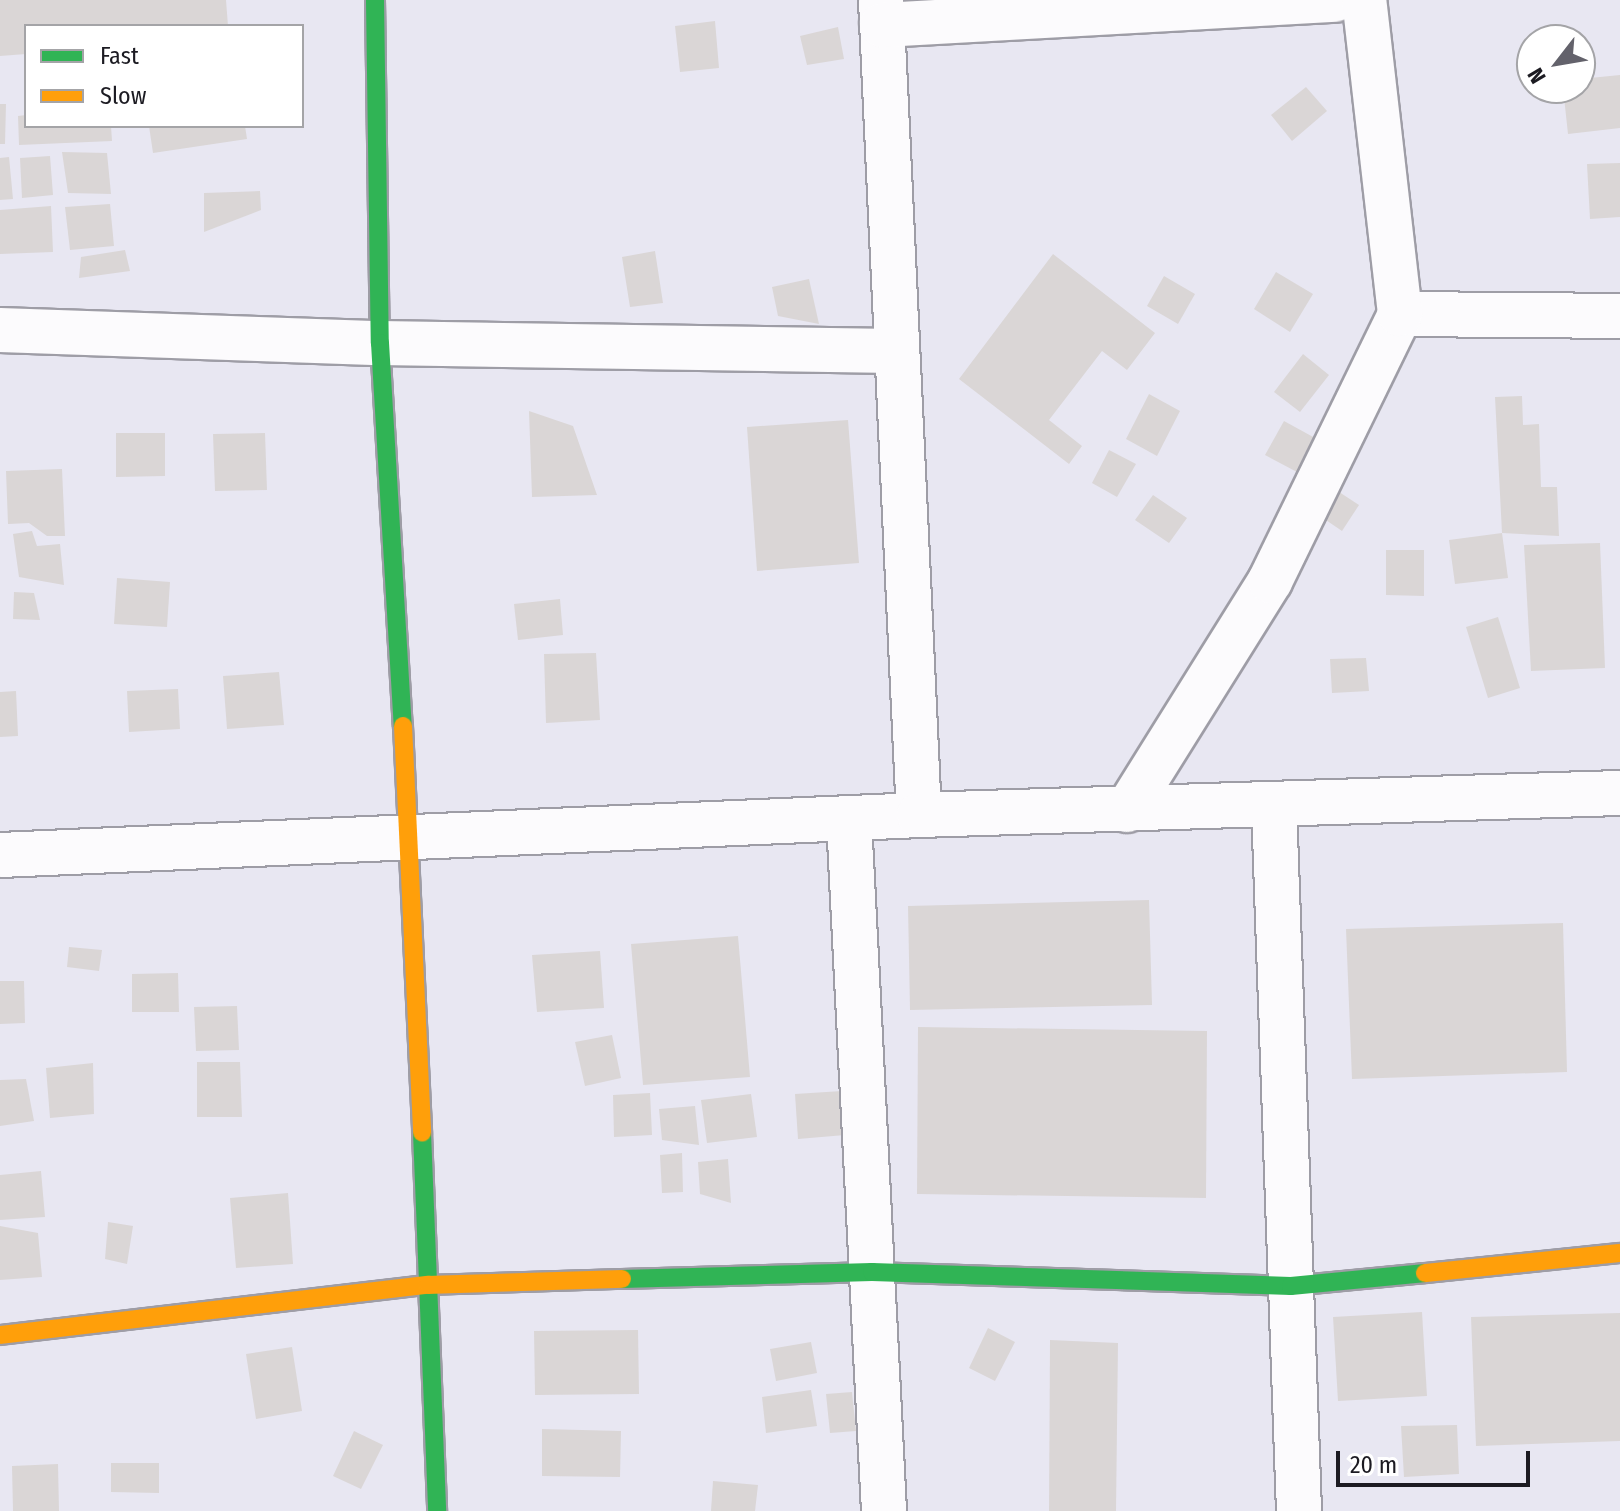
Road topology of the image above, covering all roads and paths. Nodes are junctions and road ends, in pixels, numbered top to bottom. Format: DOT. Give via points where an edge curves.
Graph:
graph roads {
  1 [pos="375,0"];
  2 [pos="1335,0"];
  3 [pos="1364,0"];
  4 [pos="881,13"];
  5 [pos="1400,314"];
  6 [pos="1620,316"];
  7 [pos="0,330"];
  8 [pos="380,343"];
  9 [pos="895,351"];
  10 [pos="1620,793"];
  11 [pos="1274,806"];
  12 [pos="1127,810"];
  13 [pos="919,815"];
  14 [pos="849,820"];
  15 [pos="410,835"];
  16 [pos="0,855"];
  17 [pos="1620,1253"];
  18 [pos="872,1272"];
  19 [pos="428,1285"];
  20 [pos="1291,1286"];
  21 [pos="0,1335"];
  22 [pos="437,1511"];
  23 [pos="884,1511"];
  24 [pos="1299,1511"];
  1 -- 8 [label="street"];
  2 -- 4 [label="street"];
  3 -- 5 [label="street"];
  4 -- 9 [label="street"];
  5 -- 6 [label="street"];
  5 -- 12 [label="street" via="1270,581"];
  7 -- 8 [label="street"];
  8 -- 9 [label="street"];
  8 -- 15 [label="street"];
  9 -- 13 [label="street"];
  10 -- 11 [label="street"];
  11 -- 12 [label="street"];
  11 -- 20 [label="street"];
  12 -- 13 [label="street"];
  13 -- 14 [label="street"];
  14 -- 15 [label="street"];
  14 -- 18 [label="street"];
  15 -- 16 [label="street"];
  15 -- 19 [label="street"];
  17 -- 20 [label="street"];
  18 -- 19 [label="street"];
  18 -- 20 [label="street"];
  18 -- 23 [label="street"];
  19 -- 21 [label="street"];
  19 -- 22 [label="street"];
  20 -- 24 [label="street"];
}
